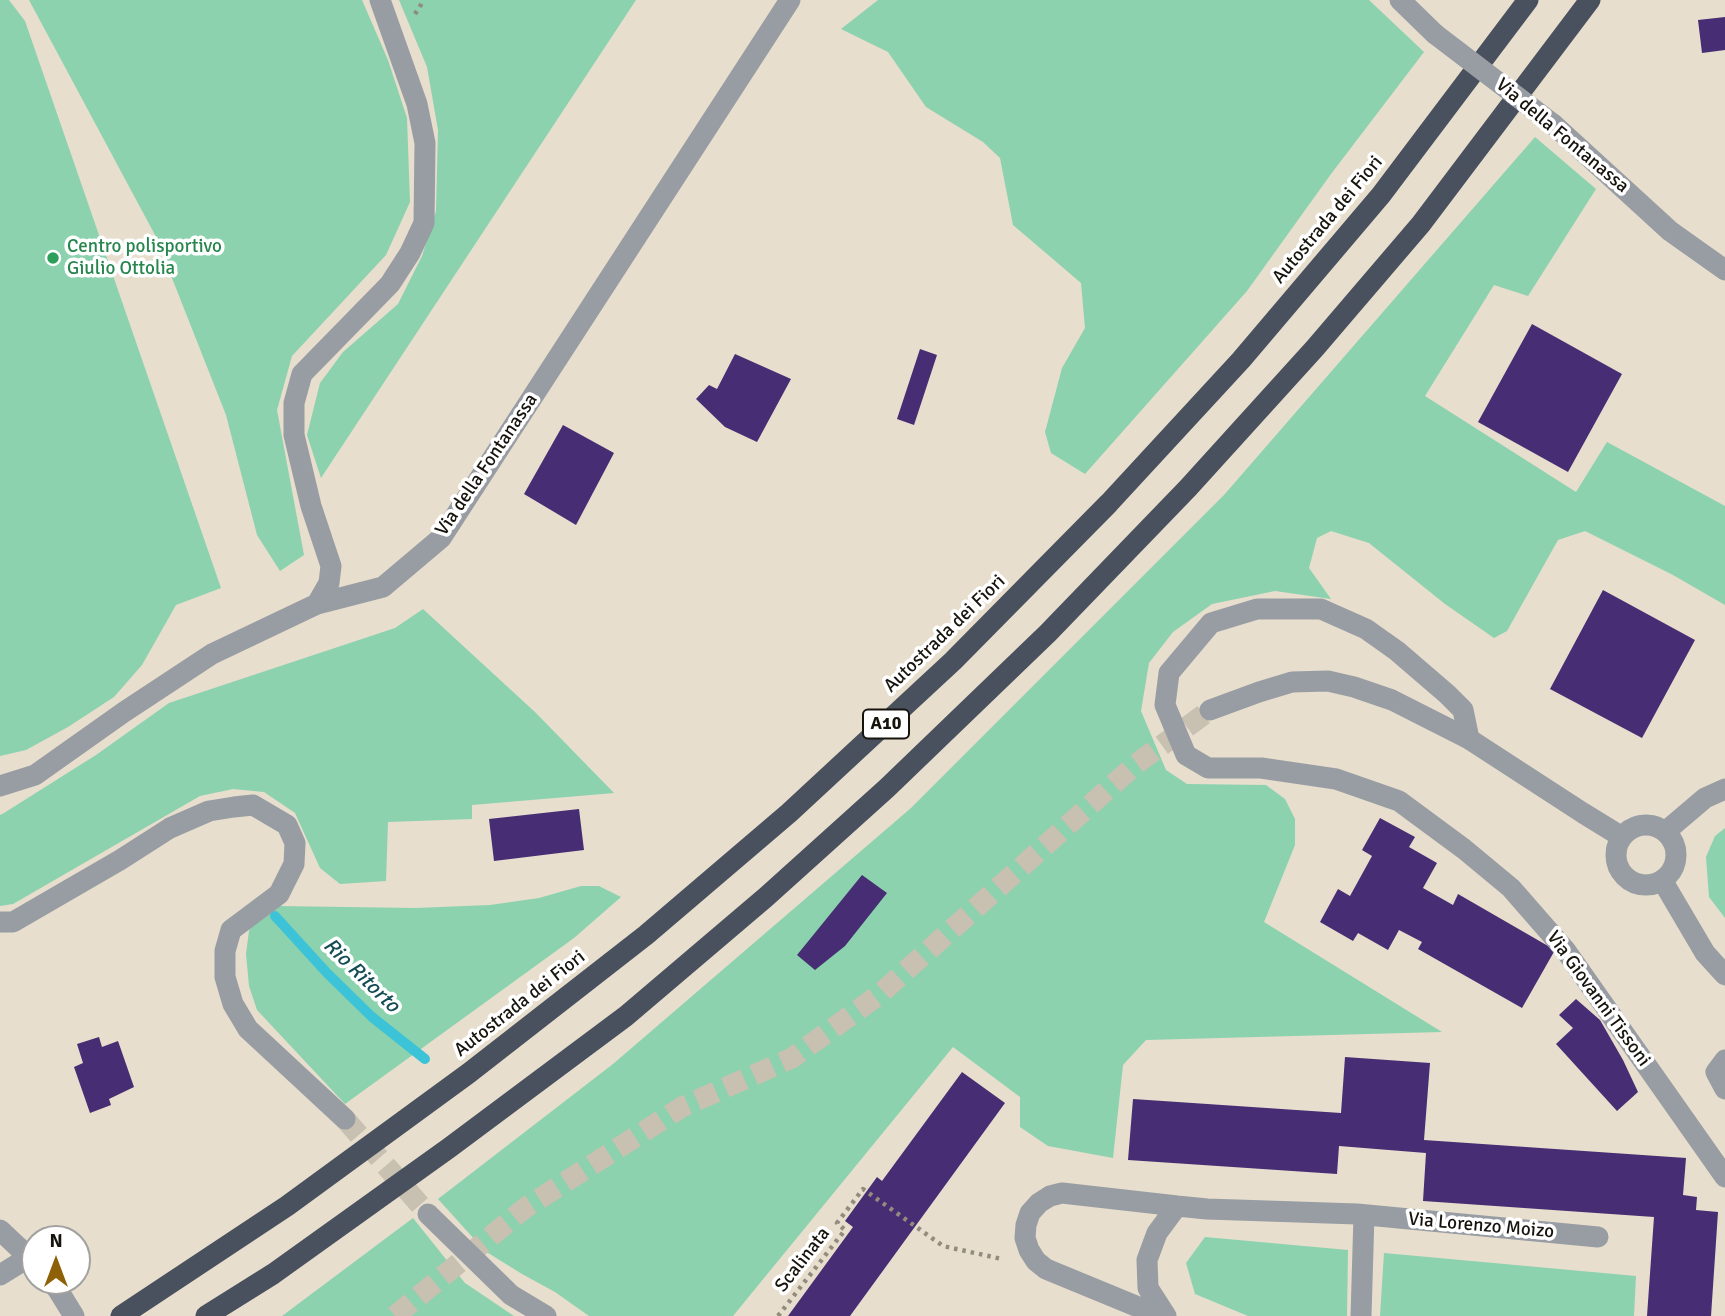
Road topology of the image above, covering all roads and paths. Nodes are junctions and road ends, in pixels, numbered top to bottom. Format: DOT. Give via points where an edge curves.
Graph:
graph roads {
  1 [pos="380,0"];
  2 [pos="790,0"];
  3 [pos="1400,0"];
  4 [pos="1528,0"];
  5 [pos="1590,0"];
  6 [pos="1725,270"];
  7 [pos="317,604"];
  8 [pos="1210,710"];
  9 [pos="1469,739"];
  10 [pos="0,786"];
  11 [pos="1725,789"];
  12 [pos="1665,832"];
  13 [pos="1622,837"];
  14 [pos="1662,880"];
  15 [pos="0,922"];
  16 [pos="1725,975"];
  17 [pos="1725,1060"];
  18 [pos="1725,1089"];
  19 [pos="345,1119"];
  20 [pos="1725,1177"];
  21 [pos="1177,1206"];
  22 [pos="428,1214"];
  23 [pos="1364,1215"];
  24 [pos="0,1230"];
  25 [pos="1598,1237"];
  26 [pos="21,1250"];
  27 [pos="21,1265"];
  28 [pos="1046,1269"];
  29 [pos="0,1275"];
  30 [pos="60,1295"];
  31 [pos="74,1316"];
  32 [pos="121,1316"];
  33 [pos="206,1316"];
  34 [pos="547,1316"];
  35 [pos="778,1316"];
  36 [pos="1160,1316"];
  37 [pos="1166,1316"];
  38 [pos="1361,1316"];
  1 -- 7 [label="street" via="417,103 425,143 424,223 390,284 302,374 294,403 294,435 331,566 330,583"];
  2 -- 7 [label="street, Via della Fontanassa" via="441,538 383,587"];
  3 -- 6 [label="street, Via della Fontanassa, bridge" via="1435,34 1553,124 1670,231"];
  4 -- 32 [label="highway, Autostrada dei Fiori / A10" via="1381,195 1241,360 953,661 789,813 636,943 319,1182"];
  5 -- 33 [label="highway, A10" via="1421,224 1315,348 1067,613 897,779 626,1016 273,1274"];
  7 -- 10 [label="street, Via della Fontanassa" via="212,654 36,775"];
  8 -- 9 [label="street" via="1292,682 1328,681 1392,700"];
  9 -- 13 [label="street"];
  9 -- 20 [label="street, Via Giovanni Tissoni" via="1463,710 1447,694 1366,629 1321,609 1257,609 1211,623 1169,673 1165,705 1186,755 1208,768 1261,768 1336,779 1399,802 1511,888 1566,951"];
  11 -- 12 [label="street" via="1705,798"];
  12 -- 13 [label="street" via="1642,825"];
  12 -- 14 [label="street" via="1676,857"];
  13 -- 14 [label="street" via="1616,860 1628,879 1651,885"];
  14 -- 16 [label="street" via="1705,953"];
  15 -- 19 [label="street" via="13,922 170,828 209,811 253,806 287,825 295,842 294,864 279,894 231,930 225,977 233,1004 248,1029"];
  17 -- 18 [label="street" via="1716,1072"];
  21 -- 23 [label="street, Via Lorenzo Moizo"];
  21 -- 28 [label="street, Via Lorenzo Moizo" via="1076,1194 1050,1196 1030,1213 1025,1238 1036,1261"];
  21 -- 37 [label="street" via="1157,1233 1147,1260 1147,1289"];
  22 -- 34 [label="street" via="511,1295"];
  23 -- 25 [label="street, Via Lorenzo Moizo"];
  23 -- 38 [label="street"];
  24 -- 26 [label="street"];
  27 -- 29 [label="street"];
  28 -- 35 [label="path, Scalinata" via="943,1246 863,1189 837,1223 845,1230"];
  28 -- 36 [label="street"];
  30 -- 31 [label="street"];
}
